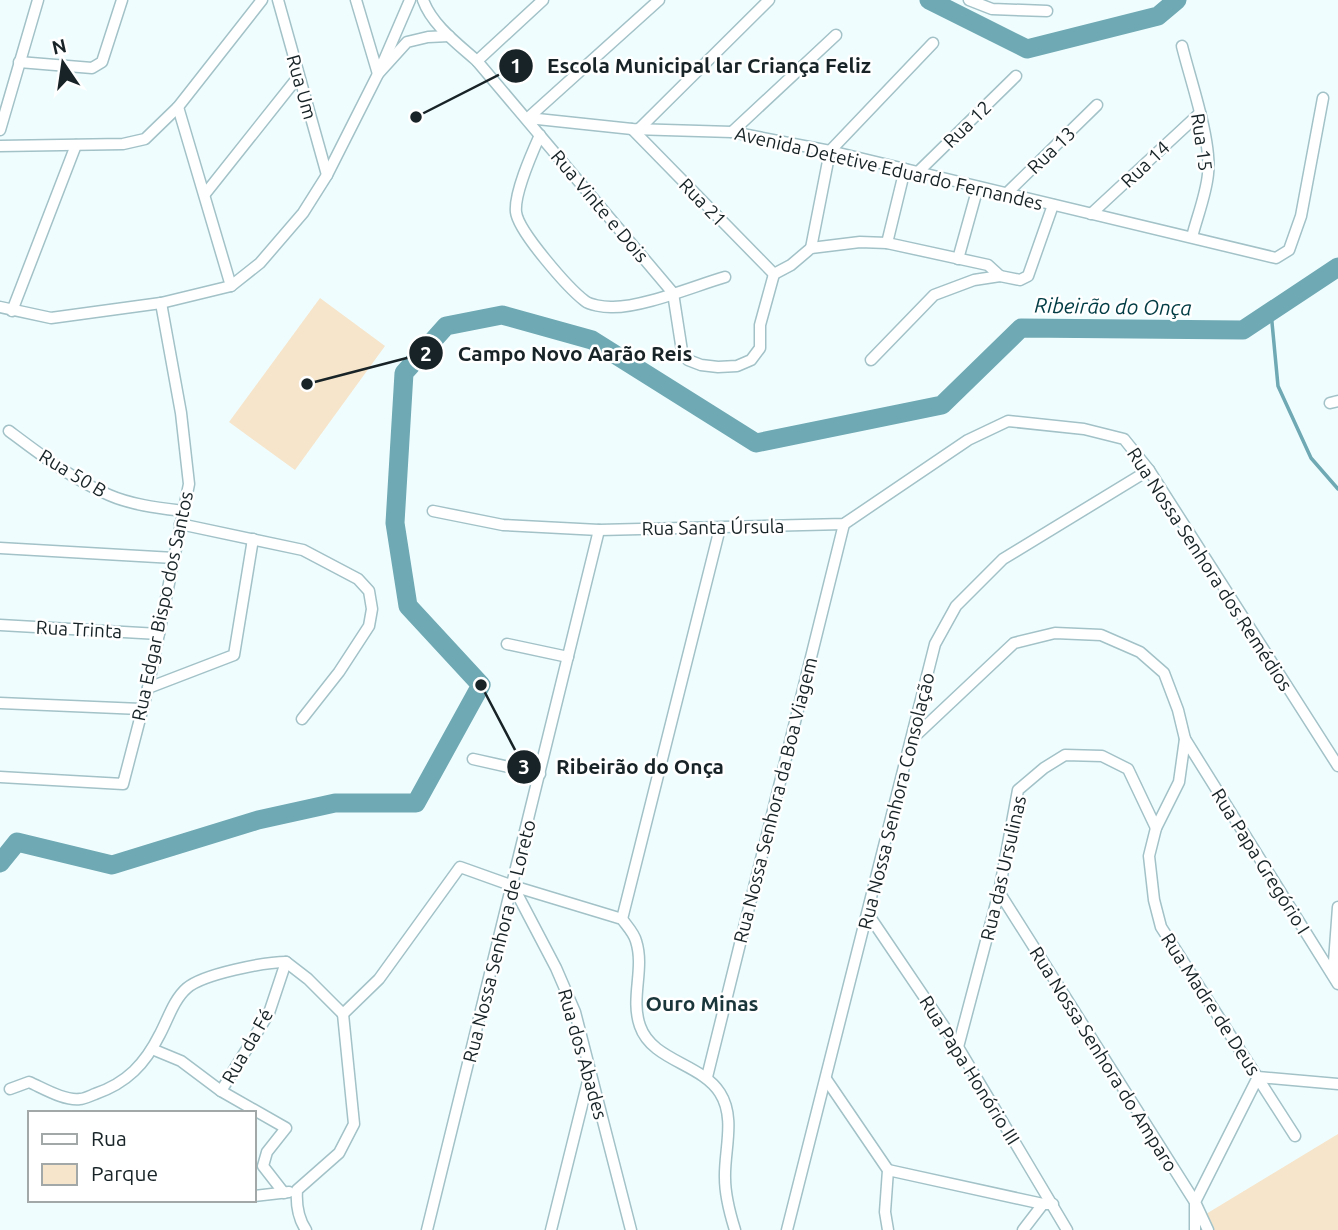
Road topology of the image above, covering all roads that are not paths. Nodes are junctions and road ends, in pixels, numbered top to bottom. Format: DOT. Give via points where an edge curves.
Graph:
graph roads {
  1 [pos="38,0"];
  2 [pos="122,0"];
  3 [pos="262,0"];
  4 [pos="278,0"];
  5 [pos="356,0"];
  6 [pos="410,0"];
  7 [pos="437,0"];
  8 [pos="543,0"];
  9 [pos="659,0"];
  10 [pos="769,0"];
  11 [pos="969,0"];
  12 [pos="425,5"];
  13 [pos="1046,11"];
  14 [pos="836,35"];
  15 [pos="449,36"];
  16 [pos="933,43"];
  17 [pos="1182,46"];
  18 [pos="477,61"];
  19 [pos="19,62"];
  20 [pos="378,74"];
  21 [pos="1016,76"];
  22 [pos="299,77"];
  23 [pos="1323,98"];
  24 [pos="1097,105"];
  25 [pos="178,107"];
  26 [pos="1200,114"];
  27 [pos="528,118"];
  28 [pos="636,129"];
  29 [pos="0,130"];
  30 [pos="732,132"];
  31 [pos="540,135"];
  32 [pos="76,145"];
  33 [pos="0,146"];
  34 [pos="830,151"];
  35 [pos="905,170"];
  36 [pos="918,173"];
  37 [pos="327,175"];
  38 [pos="978,187"];
  39 [pos="205,194"];
  40 [pos="1006,194"];
  41 [pos="1053,205"];
  42 [pos="1091,214"];
  43 [pos="1192,237"];
  44 [pos="887,243"];
  45 [pos="811,248"];
  46 [pos="958,259"];
  47 [pos="774,274"];
  48 [pos="1000,276"];
  49 [pos="725,277"];
  50 [pos="231,286"];
  51 [pos="673,293"];
  52 [pos="161,303"];
  53 [pos="0,307"];
  54 [pos="12,311"];
  55 [pos="871,360"];
  56 [pos="9,431"];
  57 [pos="1149,470"];
  58 [pos="183,511"];
  59 [pos="433,511"];
  60 [pos="180,524"];
  61 [pos="844,524"];
  62 [pos="720,528"];
  63 [pos="599,530"];
  64 [pos="253,539"];
  65 [pos="0,548"];
  66 [pos="174,558"];
  67 [pos="0,625"];
  68 [pos="159,634"];
  69 [pos="507,644"];
  70 [pos="568,657"];
  71 [pos="148,688"];
  72 [pos="0,703"];
  73 [pos="141,709"];
  74 [pos="302,719"];
  75 [pos="912,739"];
  76 [pos="1185,739"];
  77 [pos="473,760"];
  78 [pos="1338,766"];
  79 [pos="540,774"];
  80 [pos="0,777"];
  81 [pos="1156,828"];
  82 [pos="513,886"];
  83 [pos="999,892"];
  84 [pos="1338,907"];
  85 [pos="868,914"];
  86 [pos="622,919"];
  87 [pos="286,962"];
  88 [pos="1335,979"];
  89 [pos="343,1014"];
  90 [pos="958,1047"];
  91 [pos="152,1049"];
  92 [pos="590,1073"];
  93 [pos="707,1077"];
  94 [pos="1258,1077"];
  95 [pos="826,1079"];
  96 [pos="1338,1084"];
  97 [pos="10,1089"];
  98 [pos="221,1091"];
  99 [pos="1295,1136"];
  100 [pos="888,1170"];
  101 [pos="297,1190"];
  102 [pos="284,1193"];
  103 [pos="256,1196"];
  104 [pos="1195,1202"];
  105 [pos="1048,1204"];
  106 [pos="306,1230"];
  107 [pos="427,1230"];
  108 [pos="551,1230"];
  109 [pos="631,1230"];
  110 [pos="735,1230"];
  111 [pos="787,1230"];
  112 [pos="888,1230"];
  113 [pos="1023,1230"];
  114 [pos="1067,1230"];
  115 [pos="1195,1230"];
  116 [pos="1208,1230"];
  1 -- 19 [label="street"];
  2 -- 19 [label="street" via="103,61 92,68"];
  3 -- 25 [label="street"];
  4 -- 22 [label="street, Rua Um"];
  5 -- 20 [label="street"];
  6 -- 20 [label="street"];
  7 -- 12 [label="street"];
  8 -- 18 [label="street"];
  9 -- 27 [label="street"];
  10 -- 28 [label="street"];
  11 -- 13 [label="street" via="992,9"];
  12 -- 15 [label="street"];
  14 -- 30 [label="street"];
  15 -- 18 [label="street"];
  15 -- 20 [label="street" via="407,42"];
  16 -- 34 [label="street"];
  17 -- 26 [label="street, Rua 15"];
  18 -- 27 [label="street"];
  19 -- 29 [label="street"];
  20 -- 37 [label="street"];
  21 -- 36 [label="street, Rua 12"];
  22 -- 37 [label="street, Rua Um"];
  22 -- 39 [label="street"];
  23 -- 43 [label="street, Avenida Detetive Eduardo Fernandes" via="1301,216 1289,250 1276,258"];
  24 -- 40 [label="street, Rua 13"];
  25 -- 32 [label="street" via="145,139"];
  25 -- 39 [label="street"];
  26 -- 42 [label="street, Rua 14"];
  26 -- 43 [label="street, Rua 15" via="1208,174"];
  27 -- 28 [label="street, Avenida Detetive Eduardo Fernandes"];
  27 -- 31 [label="street, Rua Vinte e Dois"];
  28 -- 30 [label="street, Avenida Detetive Eduardo Fernandes"];
  28 -- 47 [label="street, Rua 21"];
  30 -- 34 [label="street, Avenida Detetive Eduardo Fernandes"];
  31 -- 51 [label="street, Rua Vinte e Dois"];
  31 -- 51 [label="street" via="525,170 516,210 520,226 549,262 586,303 611,307"];
  32 -- 33 [label="street"];
  32 -- 54 [label="street"];
  34 -- 35 [label="street, Avenida Detetive Eduardo Fernandes"];
  34 -- 45 [label="street"];
  35 -- 36 [label="street, Avenida Detetive Eduardo Fernandes"];
  35 -- 44 [label="street"];
  36 -- 38 [label="street, Avenida Detetive Eduardo Fernandes"];
  37 -- 50 [label="street" via="303,213 260,263"];
  38 -- 40 [label="street, Avenida Detetive Eduardo Fernandes"];
  38 -- 46 [label="street"];
  39 -- 50 [label="street"];
  40 -- 41 [label="street, Avenida Detetive Eduardo Fernandes"];
  41 -- 42 [label="street, Avenida Detetive Eduardo Fernandes"];
  41 -- 48 [label="street" via="1031,272 1020,281"];
  42 -- 43 [label="street, Avenida Detetive Eduardo Fernandes"];
  44 -- 45 [label="street"];
  44 -- 46 [label="street"];
  45 -- 47 [label="street"];
  46 -- 48 [label="street" via="988,265"];
  47 -- 51 [label="street" via="760,325 760,348 751,360 737,366 688,360 682,351"];
  48 -- 55 [label="street" via="934,295"];
  49 -- 51 [label="street"];
  50 -- 52 [label="street"];
  52 -- 54 [label="street" via="51,318"];
  52 -- 58 [label="street, Rua Edgar Bispo dos Santos" via="188,472"];
  53 -- 54 [label="street"];
  56 -- 58 [label="street, Rua 50 B" via="57,467 110,496"];
  57 -- 61 [label="street, Rua Nossa Senhora dos Remédios" via="1124,439 1084,429 1008,421 968,440"];
  57 -- 75 [label="street, Rua Nossa Senhora Consolação" via="1003,559 956,606 935,644"];
  57 -- 78 [label="street, Rua Nossa Senhora dos Remédios"];
  58 -- 60 [label="street, Rua Edgar Bispo dos Santos"];
  59 -- 63 [label="street, Rua Santa Úrsula" via="503,525"];
  60 -- 64 [label="street"];
  60 -- 66 [label="street, Rua Edgar Bispo dos Santos"];
  61 -- 62 [label="street, Rua Santa Úrsula"];
  61 -- 93 [label="street, Rua Nossa Senhora da Boa Viagem"];
  62 -- 63 [label="street, Rua Santa Úrsula"];
  62 -- 86 [label="street"];
  63 -- 70 [label="street, Rua Nossa Senhora de Loreto"];
  64 -- 71 [label="street" via="234,655"];
  64 -- 74 [label="street" via="303,550 358,579 369,592 369,626"];
  65 -- 66 [label="street"];
  66 -- 68 [label="street, Rua Edgar Bispo dos Santos"];
  67 -- 68 [label="street, Rua Trinta"];
  68 -- 71 [label="street, Rua Edgar Bispo dos Santos"];
  69 -- 70 [label="street"];
  70 -- 79 [label="street, Rua Nossa Senhora de Loreto"];
  71 -- 73 [label="street, Rua Edgar Bispo dos Santos"];
  72 -- 73 [label="street"];
  73 -- 80 [label="street, Rua Edgar Bispo dos Santos" via="123,784"];
  75 -- 76 [label="street, Rua Madre de Deus" via="1014,643 1055,633 1101,635 1140,652 1164,673"];
  75 -- 85 [label="street, Rua Nossa Senhora Consolação"];
  76 -- 81 [label="street, Rua Madre de Deus" via="1179,782"];
  76 -- 88 [label="street, Rua Papa Gregório I"];
  77 -- 79 [label="street"];
  79 -- 82 [label="street, Rua Nossa Senhora de Loreto"];
  81 -- 83 [label="street, Rua das Ursulinas" via="1128,769 1102,756 1065,755 1018,790"];
  81 -- 94 [label="street, Rua Madre de Deus" via="1149,856 1161,927"];
  82 -- 86 [label="street"];
  82 -- 89 [label="street" via="460,867 379,979"];
  82 -- 92 [label="street, Rua dos Abades" via="575,1012"];
  82 -- 107 [label="street, Rua Nossa Senhora de Loreto"];
  83 -- 90 [label="street, Rua das Ursulinas"];
  83 -- 104 [label="street, Rua Nossa Senhora do Amparo"];
  84 -- 88 [label="street"];
  85 -- 90 [label="street, Rua Papa Honório III"];
  85 -- 95 [label="street, Rua Nossa Senhora Consolação"];
  86 -- 93 [label="street" via="636,939 635,1003 640,1027 651,1044"];
  87 -- 89 [label="street"];
  87 -- 91 [label="street" via="205,978 186,989"];
  87 -- 98 [label="street, Rua da Fé" via="269,1013"];
  89 -- 101 [label="street" via="354,1124 339,1153"];
  90 -- 105 [label="street, Rua Papa Honório III"];
  91 -- 97 [label="street" via="124,1082 78,1100 29,1082"];
  91 -- 98 [label="street" via="181,1061"];
  92 -- 108 [label="street"];
  92 -- 109 [label="street, Rua dos Abades"];
  93 -- 110 [label="street" via="722,1095 729,1122 725,1178"];
  94 -- 96 [label="street"];
  94 -- 99 [label="street, Rua Madre de Deus"];
  94 -- 104 [label="street"];
  95 -- 100 [label="street"];
  95 -- 111 [label="street, Rua Nossa Senhora Consolação"];
  98 -- 102 [label="street" via="286,1128 267,1152 263,1166"];
  100 -- 105 [label="street"];
  100 -- 112 [label="street"];
  101 -- 102 [label="street"];
  101 -- 106 [label="street"];
  102 -- 103 [label="street"];
  104 -- 115 [label="street"];
  104 -- 116 [label="street, Rua Nossa Senhora do Amparo"];
  105 -- 113 [label="street"];
  105 -- 114 [label="street, Rua Papa Honório III"];
}
